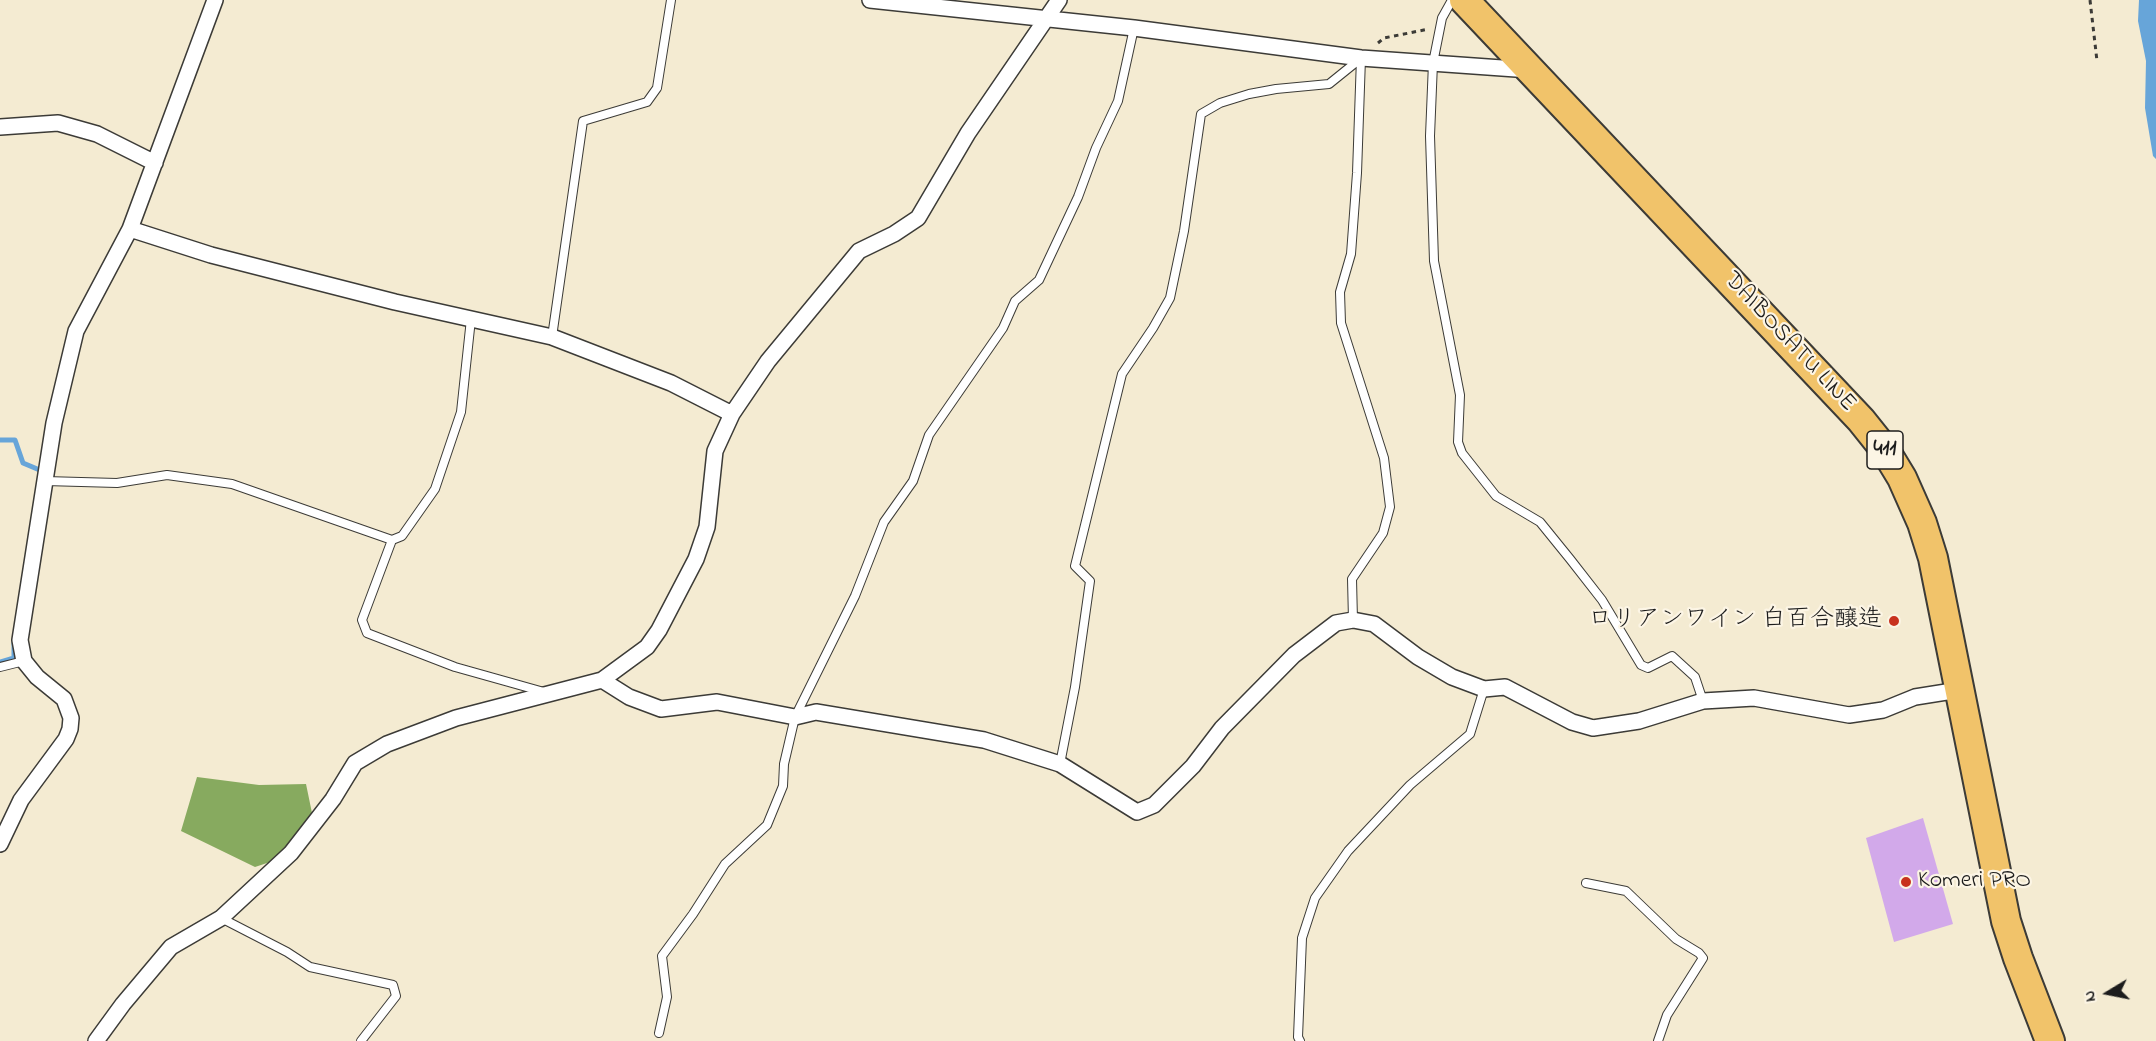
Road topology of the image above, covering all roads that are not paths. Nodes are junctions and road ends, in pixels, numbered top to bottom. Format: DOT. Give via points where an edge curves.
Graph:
graph roads {
  1 [pos="215,0"];
  2 [pos="671,0"];
  3 [pos="870,0"];
  4 [pos="1059,0"];
  5 [pos="1452,0"];
  6 [pos="1464,0"];
  7 [pos="1046,19"];
  8 [pos="1134,28"];
  9 [pos="1361,58"];
  10 [pos="1433,63"];
  11 [pos="1530,70"];
  12 [pos="0,127"];
  13 [pos="155,162"];
  14 [pos="130,229"];
  15 [pos="471,319"];
  16 [pos="552,337"];
  17 [pos="732,414"];
  18 [pos="45,482"];
  19 [pos="392,540"];
  20 [pos="1353,620"];
  21 [pos="24,661"];
  22 [pos="0,667"];
  23 [pos="602,680"];
  24 [pos="1484,689"];
  25 [pos="1959,690"];
  26 [pos="552,694"];
  27 [pos="1703,701"];
  28 [pos="795,717"];
  29 [pos="1060,764"];
  30 [pos="0,844"];
  31 [pos="1586,883"];
  32 [pos="221,918"];
  33 [pos="659,1033"];
  34 [pos="96,1041"];
  35 [pos="361,1041"];
  36 [pos="1300,1041"];
  37 [pos="1658,1041"];
  38 [pos="2050,1041"];
  1 -- 13 [label="street"];
  2 -- 16 [label="lane" via="657,88 647,102 583,121"];
  3 -- 7 [label="street"];
  4 -- 7 [label="street"];
  5 -- 10 [label="lane" via="1443,18"];
  6 -- 11 [label="highway, DAIBOSATU LINE / 411"];
  7 -- 8 [label="street"];
  7 -- 17 [label="street" via="968,133 918,218 859,251 768,361"];
  8 -- 9 [label="street"];
  8 -- 28 [label="lane" via="1118,101 1039,280 1015,301 1003,328 929,435 913,481 884,522 855,596"];
  9 -- 10 [label="street"];
  9 -- 20 [label="lane" via="1351,254 1340,292 1341,323 1384,458 1390,507 1383,533 1352,579"];
  9 -- 29 [label="lane" via="1329,84 1249,94 1201,114 1170,298 1122,374 1075,566 1090,581"];
  10 -- 11 [label="street"];
  10 -- 27 [label="lane" via="1430,135 1434,261 1460,395 1458,442 1462,453 1496,496 1540,522 1602,600 1641,665 1648,668 1672,656 1695,677"];
  11 -- 25 [label="highway, DAIBOSATU LINE / 411" via="1885,450 1902,478 1933,558"];
  12 -- 13 [label="street" via="58,123 97,134"];
  13 -- 14 [label="street"];
  14 -- 15 [label="street" via="211,255"];
  14 -- 18 [label="street" via="76,331 54,423"];
  15 -- 16 [label="street"];
  15 -- 19 [label="lane" via="460,412 435,489 402,536"];
  16 -- 17 [label="street" via="671,383"];
  17 -- 23 [label="street" via="715,451 707,527 696,559 647,647"];
  18 -- 19 [label="lane" via="117,483 167,475 232,484"];
  18 -- 21 [label="street" via="21,640"];
  19 -- 26 [label="lane" via="362,620 367,633 455,667"];
  20 -- 24 [label="street" via="1374,624 1418,657 1452,677"];
  20 -- 29 [label="street" via="1336,623 1294,655 1154,805 1137,812"];
  21 -- 22 [label="lane"];
  21 -- 30 [label="street" via="64,699 71,718 70,729 21,800"];
  23 -- 26 [label="street"];
  23 -- 28 [label="street" via="629,697 661,709 717,702"];
  24 -- 27 [label="street" via="1505,687 1572,722 1593,728 1639,721"];
  24 -- 36 [label="lane" via="1470,734 1410,785 1347,851 1315,898 1302,938"];
  25 -- 27 [label="street" via="1915,697 1883,710 1850,715 1754,698"];
  25 -- 38 [label="highway, DAIBOSATU LINE / 411" via="2006,921"];
  26 -- 32 [label="street" via="456,718 387,744 355,763 291,853"];
  28 -- 29 [label="street" via="816,712 984,740"];
  28 -- 33 [label="lane" via="783,786 766,825 725,864 662,956 668,997"];
  31 -- 37 [label="lane" via="1626,891 1676,939 1703,958 1667,1015"];
  32 -- 34 [label="street" via="171,947"];
  32 -- 35 [label="lane" via="310,967 393,985 396,996"];
}
